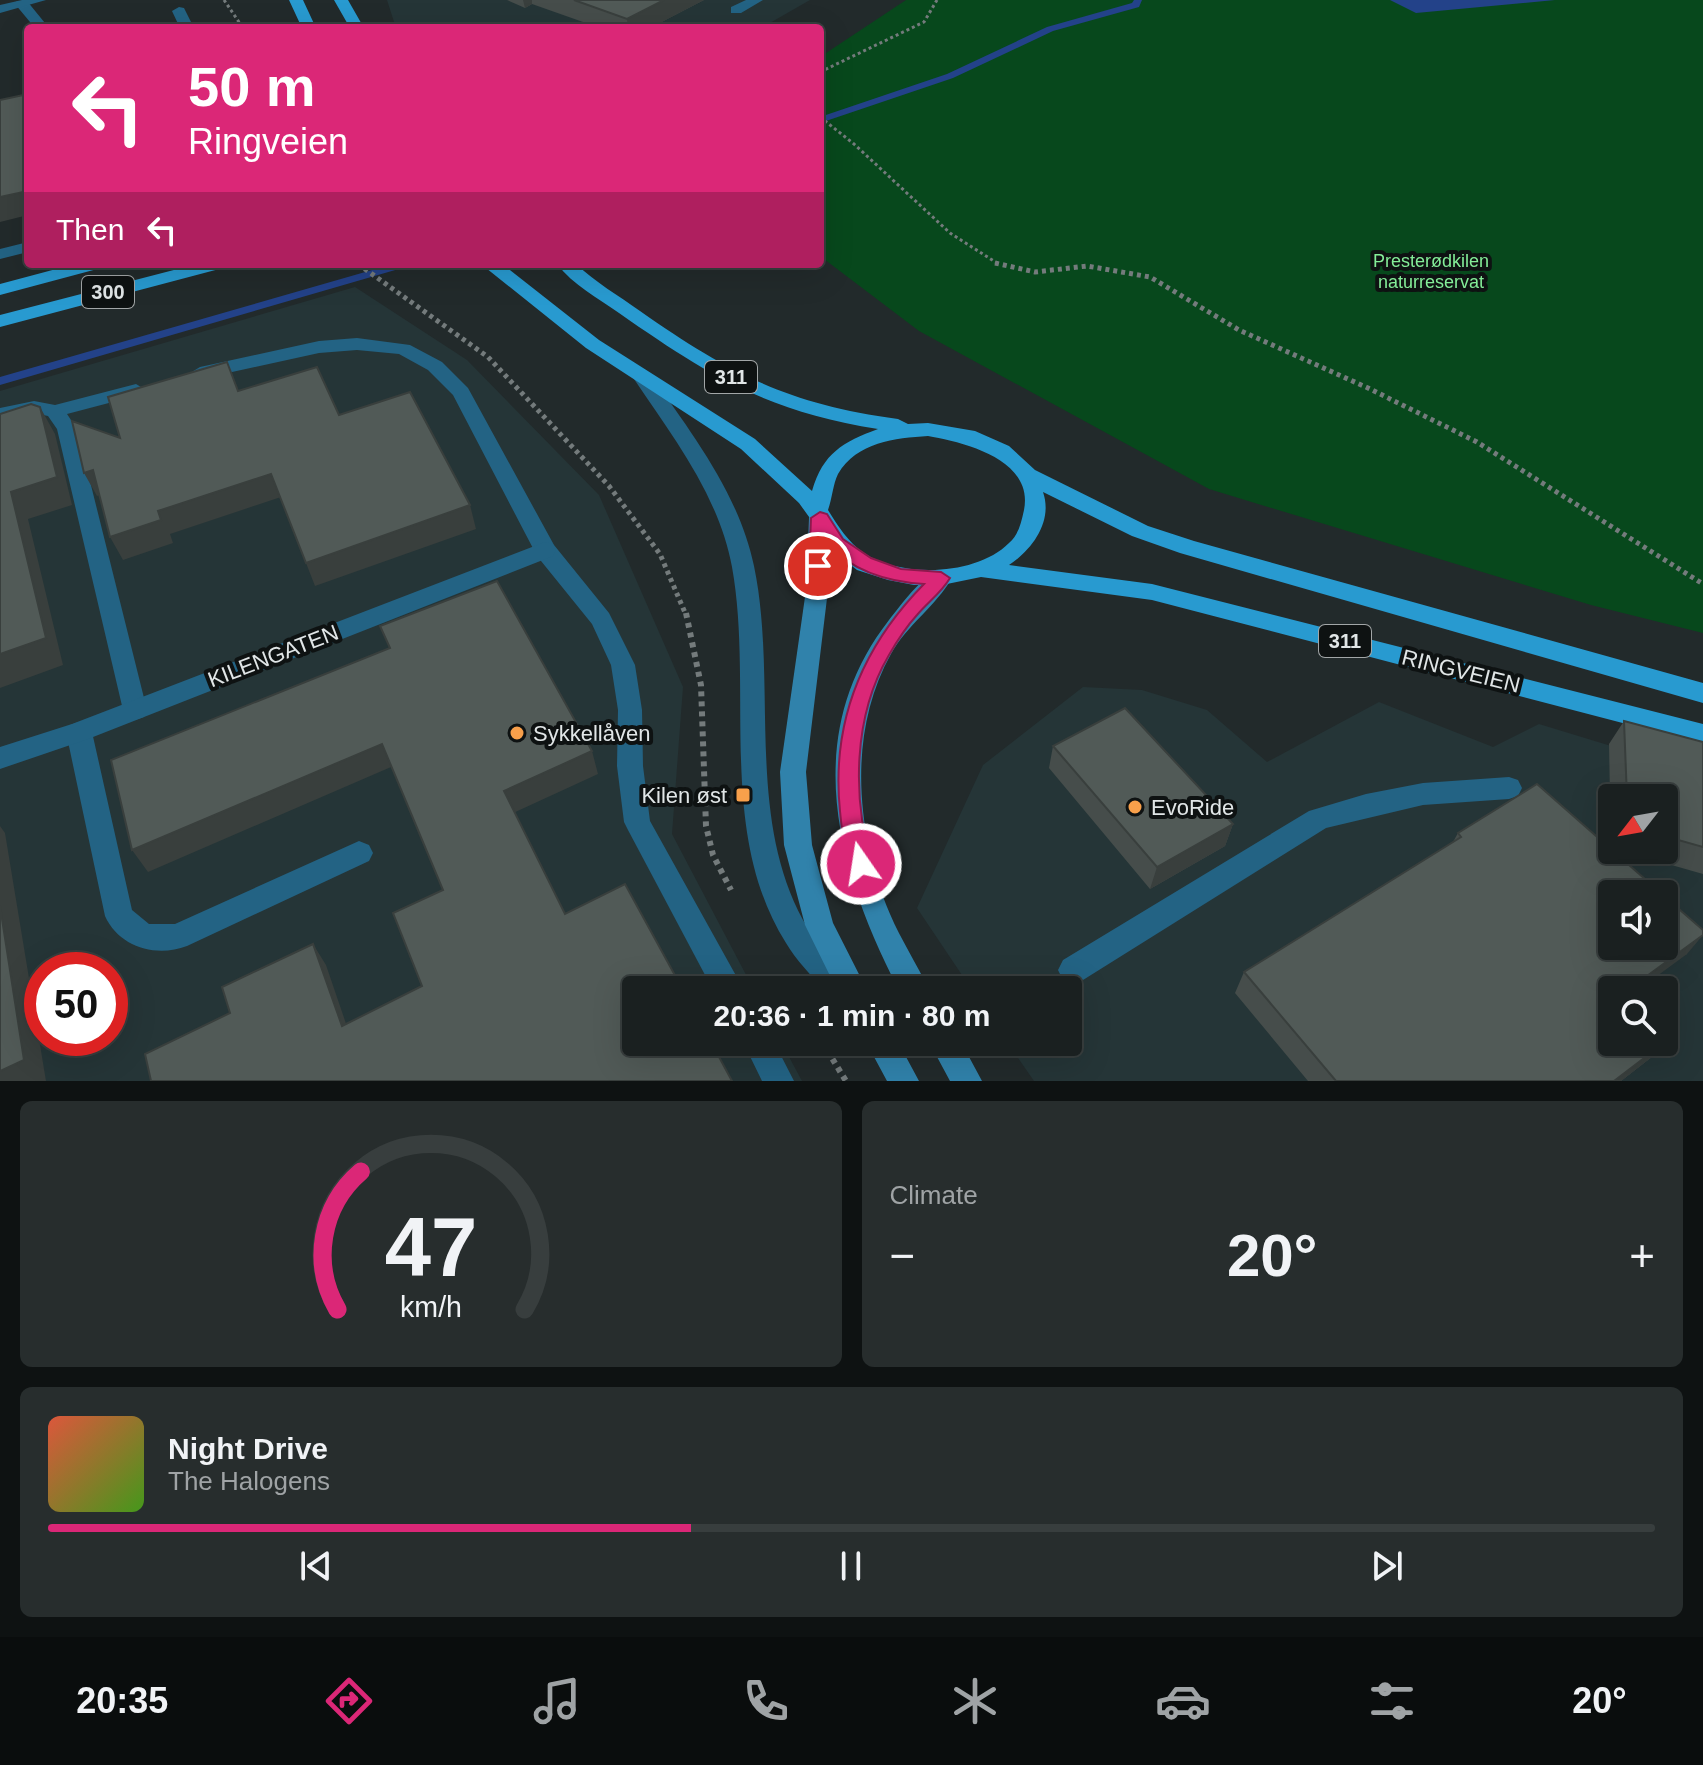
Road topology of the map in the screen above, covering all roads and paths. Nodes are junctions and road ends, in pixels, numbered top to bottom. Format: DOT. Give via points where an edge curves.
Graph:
graph roads {
  1 [pos="39,0"];
  2 [pos="224,0"];
  3 [pos="296,0"];
  4 [pos="341,0"];
  5 [pos="756,0"];
  6 [pos="937,0"];
  7 [pos="22,4"];
  8 [pos="0,9"];
  9 [pos="736,10"];
  10 [pos="179,11"];
  11 [pos="39,24"];
  12 [pos="185,24"];
  13 [pos="241,24"];
  14 [pos="307,24"];
  15 [pos="355,24"];
  16 [pos="824,70"];
  17 [pos="824,120"];
  18 [pos="24,248"];
  19 [pos="0,254"];
  20 [pos="80,268"];
  21 [pos="202,268"];
  22 [pos="495,268"];
  23 [pos="570,268"];
  24 [pos="0,290"];
  25 [pos="0,321"];
  26 [pos="644,379"];
  27 [pos="55,411"];
  28 [pos="0,414"];
  29 [pos="923,429"];
  30 [pos="1025,474"];
  31 [pos="609,486"];
  32 [pos="819,514"];
  33 [pos="545,550"];
  34 [pos="983,570"];
  35 [pos="941,578"];
  36 [pos="1703,584"];
  37 [pos="1703,693"];
  38 [pos="135,710"];
  39 [pos="79,732"];
  40 [pos="1703,734"];
  41 [pos="0,758"];
  42 [pos="1509,788"];
  43 [pos="359,853"];
  44 [pos="737,901"];
  45 [pos="1073,970"];
  46 [pos="721,976"];
  47 [pos="832,976"];
  48 [pos="845,976"];
  49 [pos="907,976"];
  50 [pos="766,1056"];
  51 [pos="831,1056"];
  52 [pos="889,1056"];
  53 [pos="952,1056"];
  54 [pos="779,1081"];
  55 [pos="846,1081"];
  56 [pos="904,1081"];
  57 [pos="967,1081"];
  1 -- 7 [label="street"];
  2 -- 13 [label="path"];
  3 -- 14 [label="main road"];
  4 -- 15 [label="main road"];
  5 -- 9 [label="street"];
  6 -- 16 [label="path" via="924,22"];
  7 -- 8 [label="street"];
  7 -- 11 [label="street"];
  10 -- 12 [label="street"];
  17 -- 36 [label="path" via="950,233 997,264 1035,272 1087,266 1150,277 1239,330 1465,436"];
  18 -- 19 [label="street"];
  20 -- 24 [label="main road, 300"];
  21 -- 25 [label="main road, 300"];
  22 -- 26 [label="main road"];
  23 -- 29 [label="main road, 311" via="723,374 791,402 859,421"];
  26 -- 32 [label="main road" via="748,444"];
  26 -- 47 [label="street" via="709,477 730,524 751,631 762,847 791,926"];
  27 -- 28 [label="street" via="34,407"];
  27 -- 33 [label="street" via="319,347 403,349 435,366 461,392"];
  27 -- 38 [label="street" via="67,429"];
  29 -- 30 [label="main road, RINGVEIEN / 311" via="993,446"];
  29 -- 32 [label="main road, RINGVEIEN / 311" via="894,431 845,452 828,469 819,489"];
  30 -- 34 [label="main road, RINGVEIEN / 311" via="1036,500 1032,527 1014,551"];
  30 -- 37 [label="main road, RINGVEIEN / 311" via="1140,531 1188,547"];
  31 -- 44 [label="path" via="660,554 685,609 701,685 706,826 713,855"];
  32 -- 35 [label="main road, RINGVEIEN / 311" via="836,543 864,563 900,576"];
  32 -- 48 [label="main road" via="817,590 793,772 798,845 819,925"];
  33 -- 38 [label="street, KILENGATEN"];
  33 -- 46 [label="street" via="601,619 623,665 637,822"];
  34 -- 35 [label="main road, RINGVEIEN / 311"];
  34 -- 40 [label="main road, RINGVEIEN / 311" via="1152,592"];
  35 -- 49 [label="main road" via="879,654 859,703 847,773 854,840 875,911"];
  38 -- 39 [label="street, KILENGATEN"];
  39 -- 41 [label="street, KILENGATEN"];
  39 -- 43 [label="street" via="119,916 135,934 153,940 177,937"];
  42 -- 45 [label="street" via="1423,794 1318,819"];
  50 -- 54 [label="street"];
  51 -- 55 [label="path"];
  52 -- 56 [label="main road"];
  53 -- 57 [label="main road"];
}
